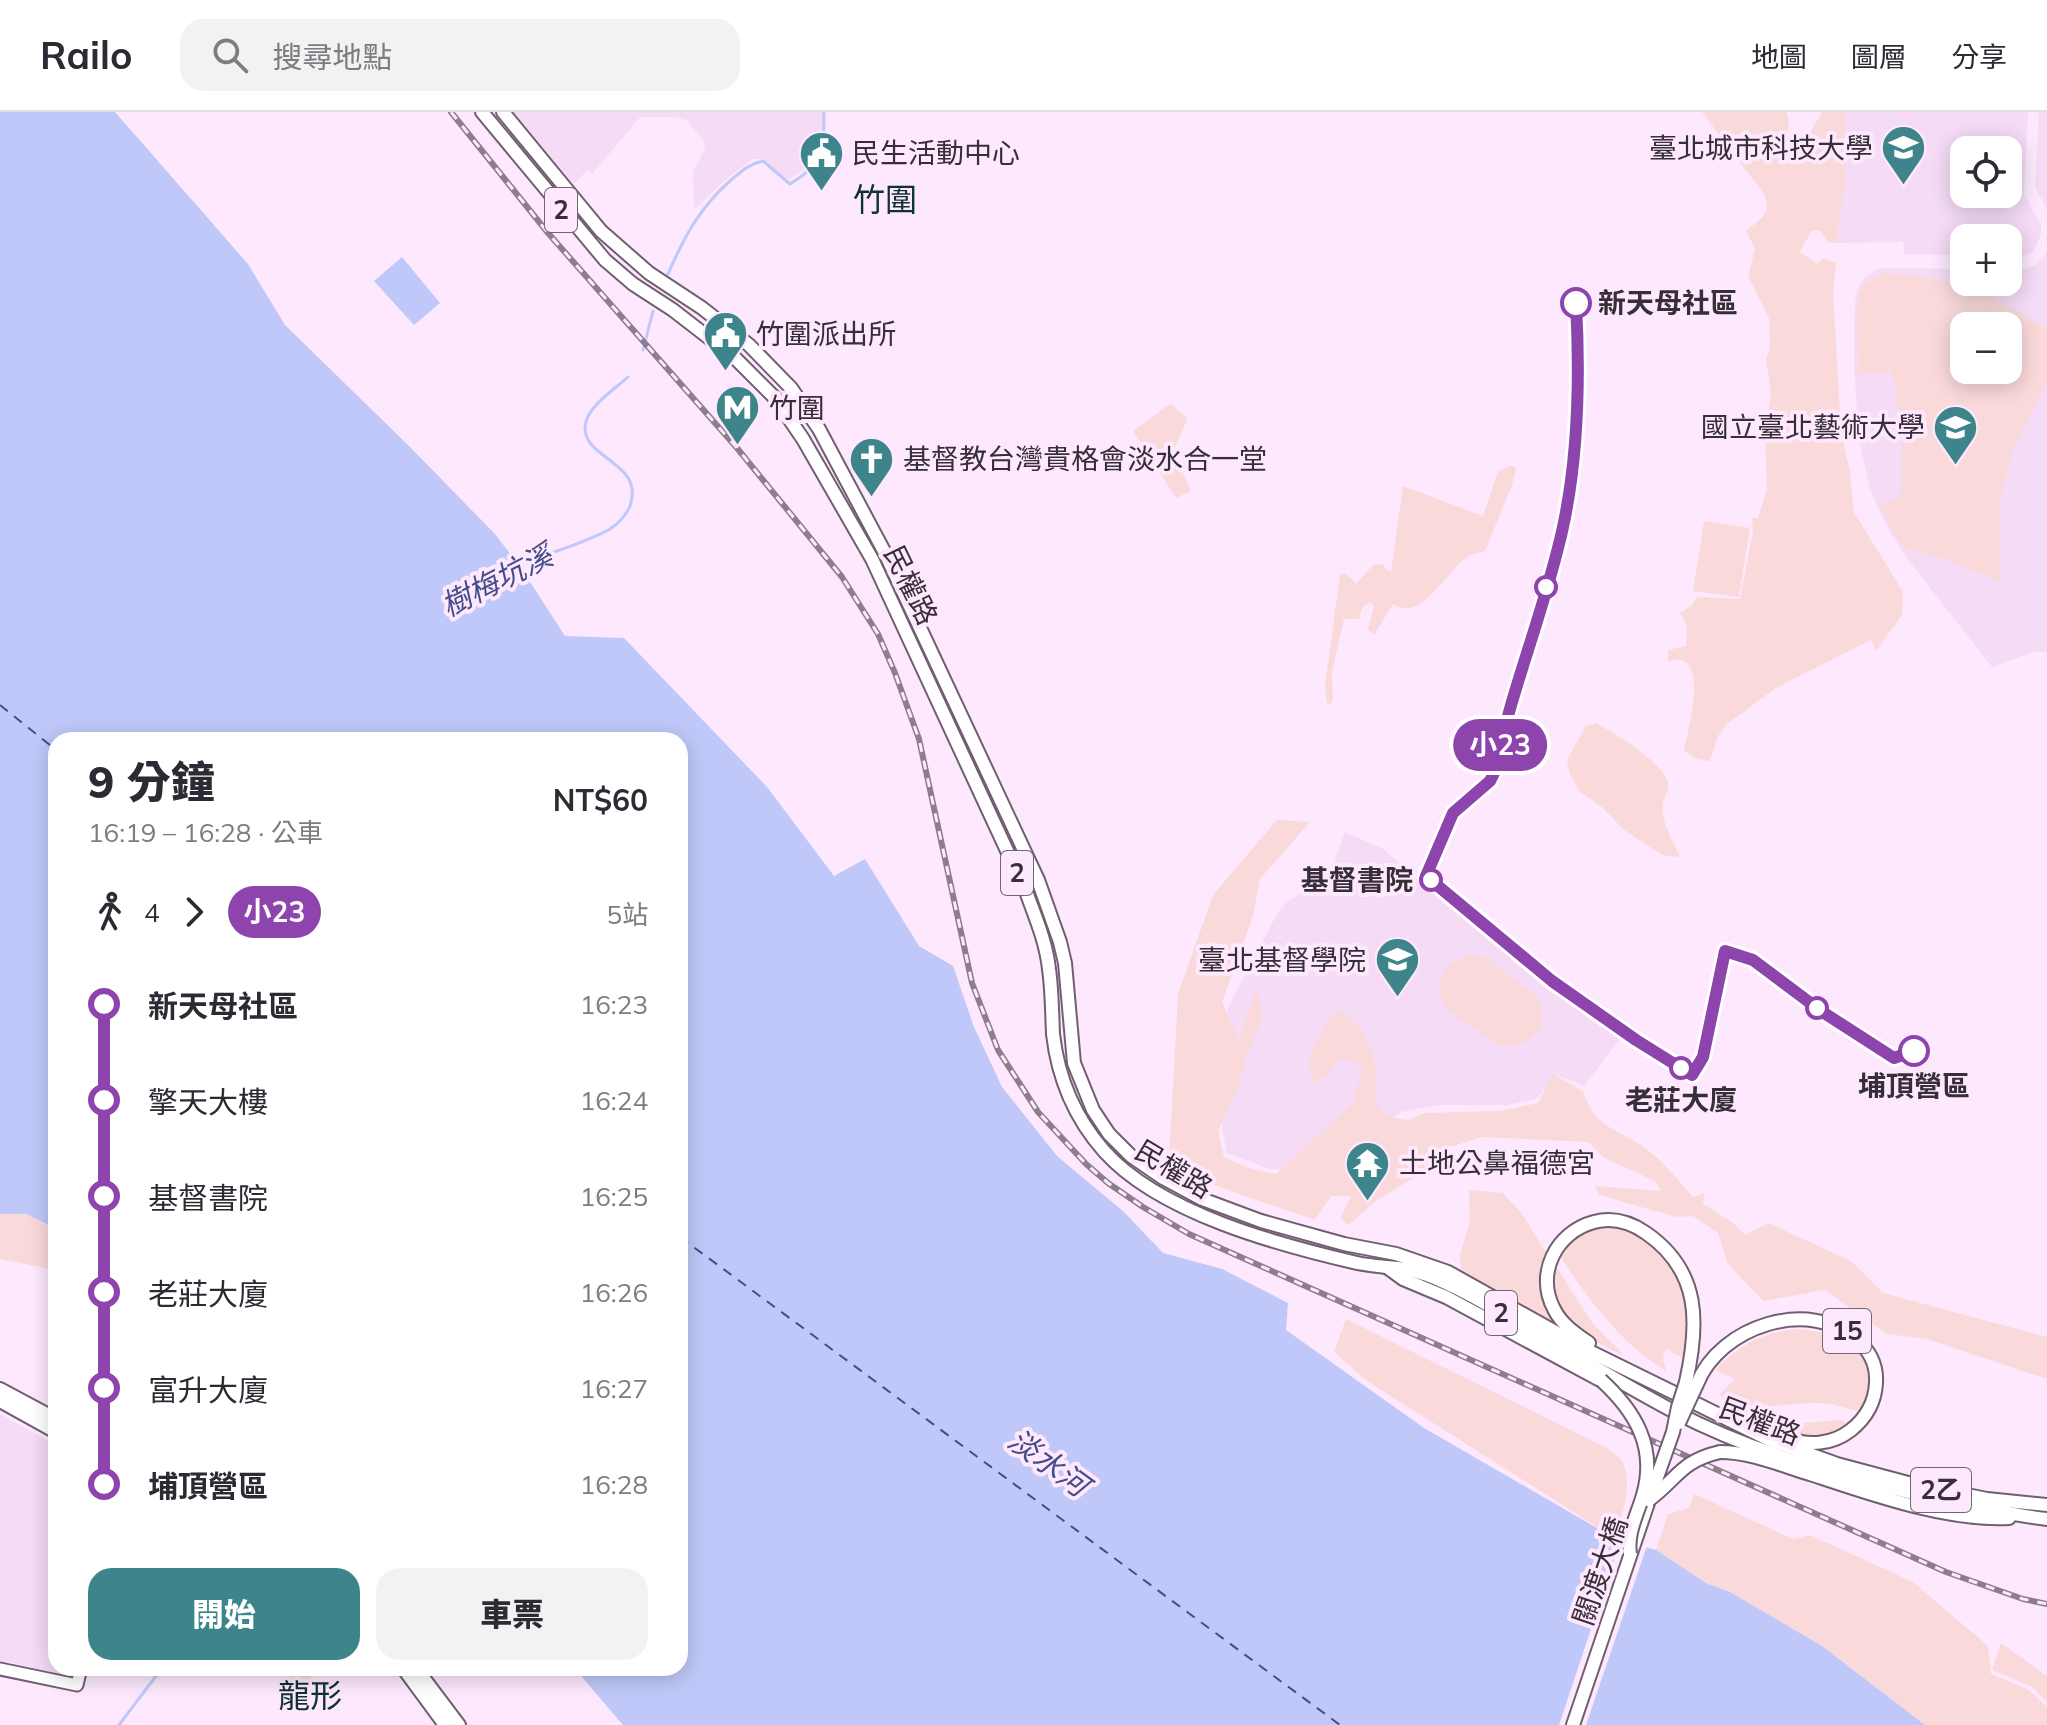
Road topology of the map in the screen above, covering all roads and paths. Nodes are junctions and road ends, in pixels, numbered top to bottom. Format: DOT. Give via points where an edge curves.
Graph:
graph roads {
  1 [pos="482,112"];
  2 [pos="503,112"];
  3 [pos="1388,1268"];
  4 [pos="1621,1365"];
  5 [pos="1692,1383"];
  6 [pos="0,1389"];
  7 [pos="1683,1399"];
  8 [pos="0,1401"];
  9 [pos="1677,1413"];
  10 [pos="48,1415"];
  11 [pos="1737,1423"];
  12 [pos="48,1428"];
  13 [pos="1836,1469"];
  14 [pos="1649,1500"];
  15 [pos="2047,1505"];
  16 [pos="2029,1517"];
  17 [pos="2047,1519"];
  18 [pos="1630,1554"];
  19 [pos="0,1669"];
  20 [pos="79,1676"];
  21 [pos="409,1676"];
  22 [pos="422,1676"];
  23 [pos="445,1725"];
  24 [pos="459,1725"];
  25 [pos="1573,1725"];
  1 -- 3 [label="main road, 民權路 / 2" via="605,260 735,358 775,398 803,439 872,559 1027,894 1047,957 1059,1068 1078,1117 1092,1137 1124,1171 1216,1221 1315,1253"];
  2 -- 4 [label="main road, 民權路 / 2" via="601,231 749,345 780,375 819,429 855,492 1038,880 1063,953 1074,1063 1109,1134 1131,1156 1202,1199 1261,1221 1435,1266"];
  3 -- 9 [label="main road, 民權路 / 2" via="1408,1268 1459,1289"];
  3 -- 18 [label="main road, bridge" via="1601,1380 1630,1410 1642,1433 1646,1462 1644,1491 1628,1538"];
  4 -- 5 [label="main road, 關渡大橋 / 15" via="1559,1318 1547,1288 1554,1252 1565,1238 1596,1221 1635,1225 1675,1260 1687,1282 1696,1330"];
  4 -- 7 [label="main road, 民權路 / 2"];
  5 -- 11 [label="main road, 關渡大橋 / 15" via="1716,1353 1741,1335 1772,1323 1823,1322 1845,1329 1865,1347 1876,1371 1875,1394 1867,1414 1837,1440 1795,1441"];
  5 -- 14 [label="main road, 關渡大橋 / 15, bridge"];
  6 -- 10 [label="main road"];
  7 -- 11 [label="main road, 民權路 / 2乙"];
  8 -- 12 [label="main road"];
  9 -- 13 [label="main road, 民權路 / 2乙" via="1727,1436"];
  11 -- 13 [label="main road, 民權路 / 2乙"];
  13 -- 15 [label="main road, 民權路 / 2乙" via="1987,1499"];
  13 -- 16 [label="main road, 民權路 / 2乙" via="1883,1487"];
  14 -- 16 [label="main road, bridge" via="1685,1465 1703,1456 1737,1452 1876,1496 1981,1519"];
  14 -- 18 [label="main road, 關渡大橋 / 15, bridge"];
  16 -- 17 [label="main road, 民權路 / 2乙"];
  18 -- 25 [label="main road, 關渡大橋 / 15"];
  19 -- 20 [label="street" via="77,1685"];
  21 -- 23 [label="main road"];
  22 -- 24 [label="main road"];
}
